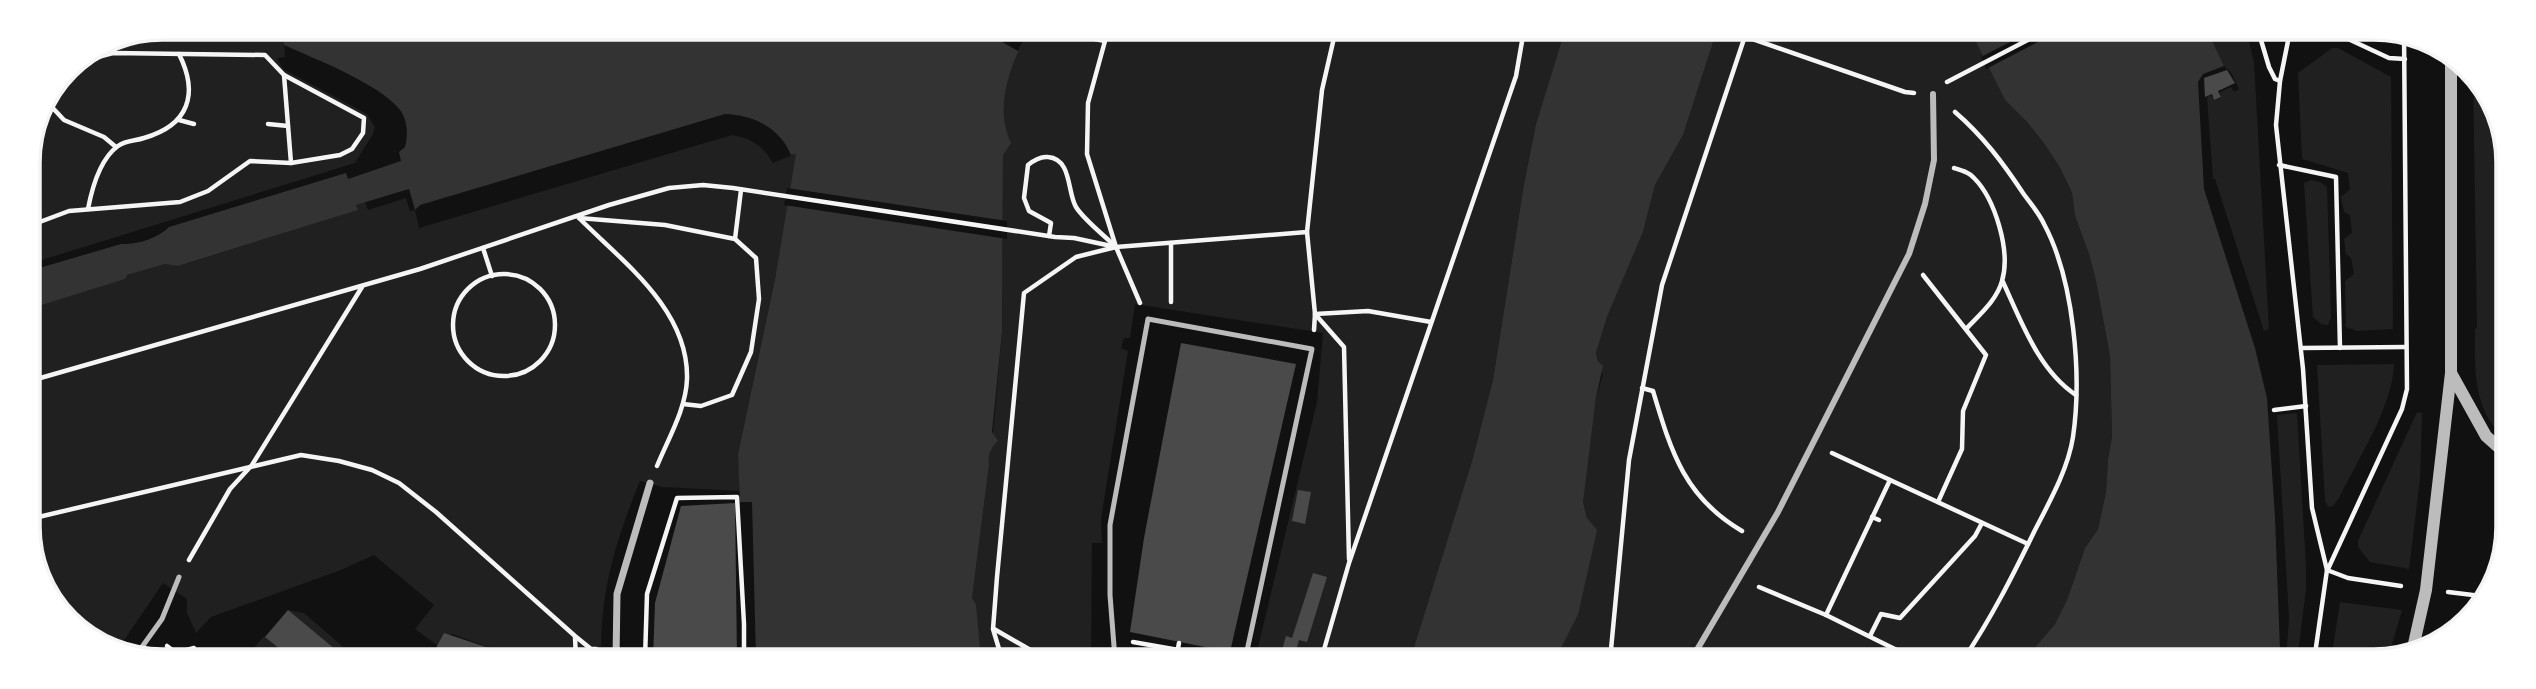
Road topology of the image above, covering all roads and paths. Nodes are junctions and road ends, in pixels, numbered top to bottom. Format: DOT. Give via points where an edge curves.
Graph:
graph roads {
  1 [pos="1100,40"];
  2 [pos="1333,40"];
  3 [pos="1522,40"];
  4 [pos="1744,40"];
  5 [pos="1765,40"];
  6 [pos="2028,40"];
  7 [pos="2261,40"];
  8 [pos="2288,40"];
  9 [pos="2350,40"];
  10 [pos="1105,41"];
  11 [pos="2403,44"];
  12 [pos="180,54"];
  13 [pos="106,55"];
  14 [pos="2404,59"];
  15 [pos="2451,68"];
  16 [pos="284,75"];
  17 [pos="2280,81"];
  18 [pos="1947,82"];
  19 [pos="1933,94"];
  20 [pos="53,108"];
  21 [pos="179,120"];
  22 [pos="194,124"];
  23 [pos="268,124"];
  24 [pos="288,126"];
  25 [pos="116,147"];
  26 [pos="291,163"];
  27 [pos="2279,165"];
  28 [pos="1972,175"];
  29 [pos="741,190"];
  30 [pos="88,209"];
  31 [pos="578,218"];
  32 [pos="41,222"];
  33 [pos="1307,232"];
  34 [pos="1047,236"];
  35 [pos="735,239"];
  36 [pos="1171,243"];
  37 [pos="1116,247"];
  38 [pos="483,248"];
  39 [pos="1909,254"];
  40 [pos="492,276"];
  41 [pos="2002,281"];
  42 [pos="1131,284"];
  43 [pos="362,286"];
  44 [pos="1315,314"];
  45 [pos="1431,321"];
  46 [pos="1170,323"];
  47 [pos="1966,329"];
  48 [pos="2406,347"];
  49 [pos="2301,348"];
  50 [pos="2340,348"];
  51 [pos="2451,373"];
  52 [pos="40,378"];
  53 [pos="1642,388"];
  54 [pos="2076,396"];
  55 [pos="683,404"];
  56 [pos="2306,406"];
  57 [pos="2274,410"];
  58 [pos="1813,444"];
  59 [pos="2496,445"];
  60 [pos="252,465"];
  61 [pos="1890,480"];
  62 [pos="650,483"];
  63 [pos="1938,502"];
  64 [pos="40,517"];
  65 [pos="1872,517"];
  66 [pos="1880,520"];
  67 [pos="1982,523"];
  68 [pos="1761,542"];
  69 [pos="2028,544"];
  70 [pos="1349,563"];
  71 [pos="2327,570"];
  72 [pos="179,577"];
  73 [pos="1739,579"];
  74 [pos="1826,615"];
  75 [pos="993,629"];
  76 [pos="575,636"];
  77 [pos="1870,636"];
  78 [pos="1113,639"];
  79 [pos="2414,642"];
  80 [pos="1179,643"];
  81 [pos="142,647"];
  82 [pos="1324,648"];
  83 [pos="1611,648"];
  84 [pos="1698,648"];
  85 [pos="1894,648"];
  86 [pos="1971,648"];
  87 [pos="2316,648"];
  88 [pos="576,649"];
  89 [pos="592,649"];
  90 [pos="616,649"];
  91 [pos="645,649"];
  92 [pos="744,649"];
  93 [pos="999,649"];
  94 [pos="1027,649"];
  95 [pos="1114,649"];
  96 [pos="1169,649"];
  97 [pos="1178,649"];
  98 [pos="1247,649"];
  1 -- 10 [label="path"];
  2 -- 33 [label="path" via="1322,90"];
  3 -- 45 [label="path" via="1516,76"];
  4 -- 53 [label="path" via="1662,285"];
  5 -- 19 [label="path" via="1905,92"];
  6 -- 18 [label="path"];
  7 -- 17 [label="path" via="2269,67"];
  8 -- 17 [label="path"];
  9 -- 14 [label="path" via="2389,58"];
  10 -- 37 [label="path" via="1088,103 1087,154"];
  11 -- 14 [label="path"];
  12 -- 13 [label="path"];
  12 -- 16 [label="path" via="265,55"];
  12 -- 21 [label="path" via="190,95"];
  14 -- 48 [label="path"];
  15 -- 51 [label="street"];
  16 -- 24 [label="path"];
  16 -- 26 [label="path" via="364,118 363,133 352,149"];
  17 -- 27 [label="path"];
  19 -- 39 [label="street" via="1934,160"];
  19 -- 54 [label="path" via="1998,157 2044,224 2070,303"];
  20 -- 25 [label="path" via="64,120"];
  21 -- 22 [label="path"];
  21 -- 25 [label="path"];
  23 -- 24 [label="path"];
  24 -- 26 [label="path"];
  25 -- 30 [label="path" via="98,175"];
  26 -- 30 [label="path" via="250,161 208,191 180,202"];
  27 -- 49 [label="path"];
  27 -- 50 [label="path" via="2336,177"];
  28 -- 41 [label="path" via="1998,222 2005,252"];
  29 -- 31 [label="path" via="682,186"];
  29 -- 34 [label="path"];
  29 -- 35 [label="path"];
  30 -- 32 [label="path"];
  31 -- 35 [label="path" via="665,225"];
  31 -- 38 [label="path"];
  31 -- 55 [label="path" via="661,301 681,341 687,379"];
  33 -- 36 [label="path"];
  33 -- 44 [label="path"];
  34 -- 37 [label="path"];
  34 -- 37 [label="path" via="1051,223 1024,203 1028,165 1044,157 1060,162 1076,207"];
  35 -- 55 [label="path" via="756,258 758,299 751,352 732,395 701,406"];
  36 -- 37 [label="path"];
  36 -- 46 [label="path"];
  37 -- 42 [label="path"];
  37 -- 75 [label="path" via="1076,257 1024,293"];
  38 -- 40 [label="path"];
  38 -- 43 [label="path"];
  39 -- 47 [label="path"];
  39 -- 58 [label="street"];
  40 -- 40 [label="path" via="463,294 453,315 454,338 464,358 482,372 520,374 534,367 548,350 554,335 554,313 543,292 531,282 510,274"];
  41 -- 47 [label="path" via="1990,303"];
  41 -- 54 [label="path" via="2043,362 2061,386"];
  43 -- 52 [label="path"];
  43 -- 60 [label="path"];
  44 -- 45 [label="path" via="1368,311"];
  44 -- 70 [label="path" via="1344,347"];
  45 -- 70 [label="path"];
  46 -- 78 [label="lane" via="1148,319 1110,525"];
  46 -- 98 [label="lane" via="1312,349"];
  47 -- 63 [label="path" via="1986,355 1963,411 1962,449"];
  48 -- 50 [label="path"];
  48 -- 71 [label="path" via="2407,389 2402,408"];
  49 -- 50 [label="path"];
  49 -- 56 [label="path"];
  51 -- 59 [label="street" via="2486,436"];
  51 -- 79 [label="street" via="2426,590"];
  53 -- 68 [label="path" via="1653,391 1677,464 1689,484 1733,526"];
  53 -- 83 [label="path" via="1629,460"];
  54 -- 69 [label="path" via="2073,439 2056,488"];
  55 -- 62 [label="path"];
  56 -- 57 [label="path"];
  56 -- 71 [label="path" via="2312,508"];
  58 -- 61 [label="path"];
  58 -- 68 [label="street"];
  60 -- 64 [label="path"];
  60 -- 72 [label="path" via="230,489"];
  60 -- 76 [label="path" via="301,455 372,470 399,483"];
  61 -- 63 [label="path"];
  61 -- 65 [label="path"];
  62 -- 90 [label="street" via="617,594"];
  63 -- 67 [label="path"];
  65 -- 66 [label="path"];
  65 -- 74 [label="path"];
  67 -- 69 [label="path"];
  67 -- 77 [label="path" via="1900,618 1881,614"];
  68 -- 73 [label="street"];
  69 -- 86 [label="path"];
  70 -- 82 [label="path"];
  71 -- 87 [label="path"];
  72 -- 81 [label="lane" via="162,619"];
  73 -- 74 [label="path"];
  73 -- 84 [label="street"];
  74 -- 77 [label="path"];
  75 -- 93 [label="path"];
  75 -- 94 [label="path"];
  76 -- 88 [label="path"];
  76 -- 89 [label="path"];
  77 -- 85 [label="path"];
  78 -- 95 [label="lane"];
  78 -- 96 [label="path"];
  80 -- 97 [label="path"];
  91 -- 92 [label="path" via="647,594 677,498 737,497"];
}
